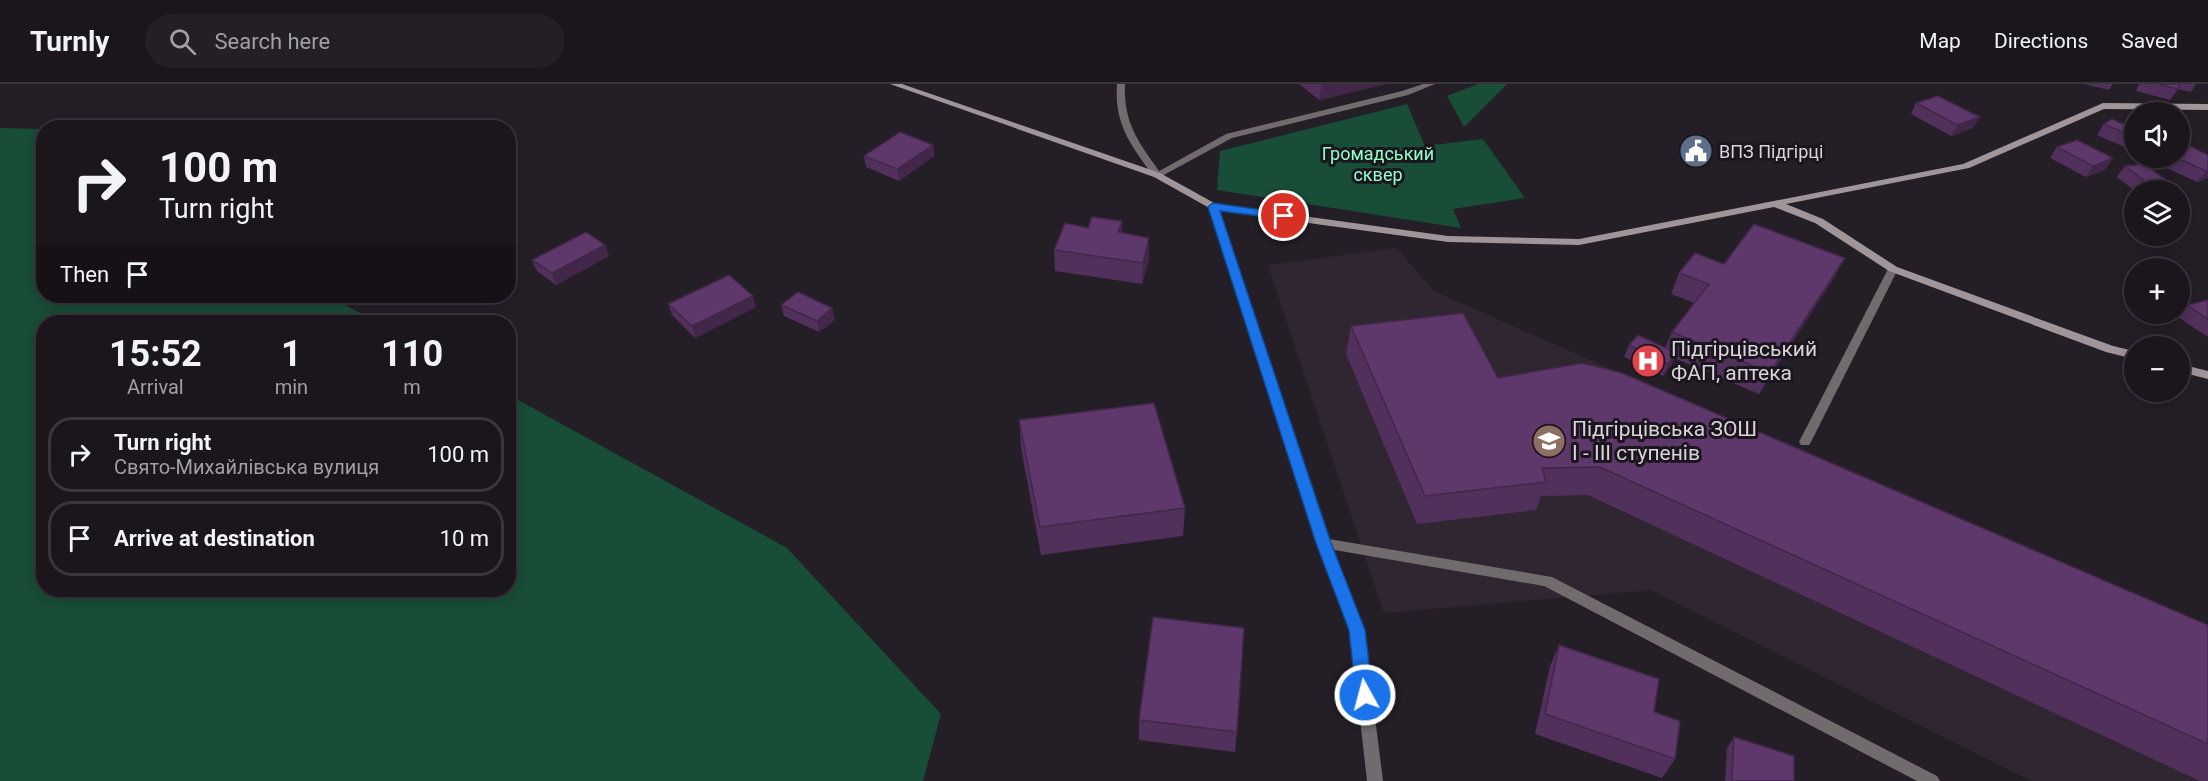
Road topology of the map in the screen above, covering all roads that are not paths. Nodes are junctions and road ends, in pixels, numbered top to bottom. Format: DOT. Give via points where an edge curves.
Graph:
graph roads {
  1 [pos="894,84"];
  2 [pos="1121,84"];
  3 [pos="1431,84"];
  4 [pos="2208,107"];
  5 [pos="1157,175"];
  6 [pos="1773,202"];
  7 [pos="1213,207"];
  8 [pos="1893,269"];
  9 [pos="2124,352"];
  10 [pos="2190,370"];
  11 [pos="2208,375"];
  12 [pos="1805,442"];
  13 [pos="1323,543"];
  14 [pos="1375,781"];
  15 [pos="1932,781"];
  1 -- 5 [label="street"];
  2 -- 5 [label="street" via="1124,127"];
  3 -- 5 [label="street" via="1229,136"];
  4 -- 6 [label="street" via="2103,106 1966,166"];
  5 -- 7 [label="street"];
  6 -- 7 [label="street" via="1579,242 1448,239"];
  6 -- 8 [label="street" via="1819,221"];
  7 -- 13 [label="street"];
  8 -- 9 [label="street"];
  8 -- 12 [label="street"];
  10 -- 11 [label="street"];
  13 -- 14 [label="street" via="1357,630"];
  13 -- 15 [label="street" via="1547,581"];
}
